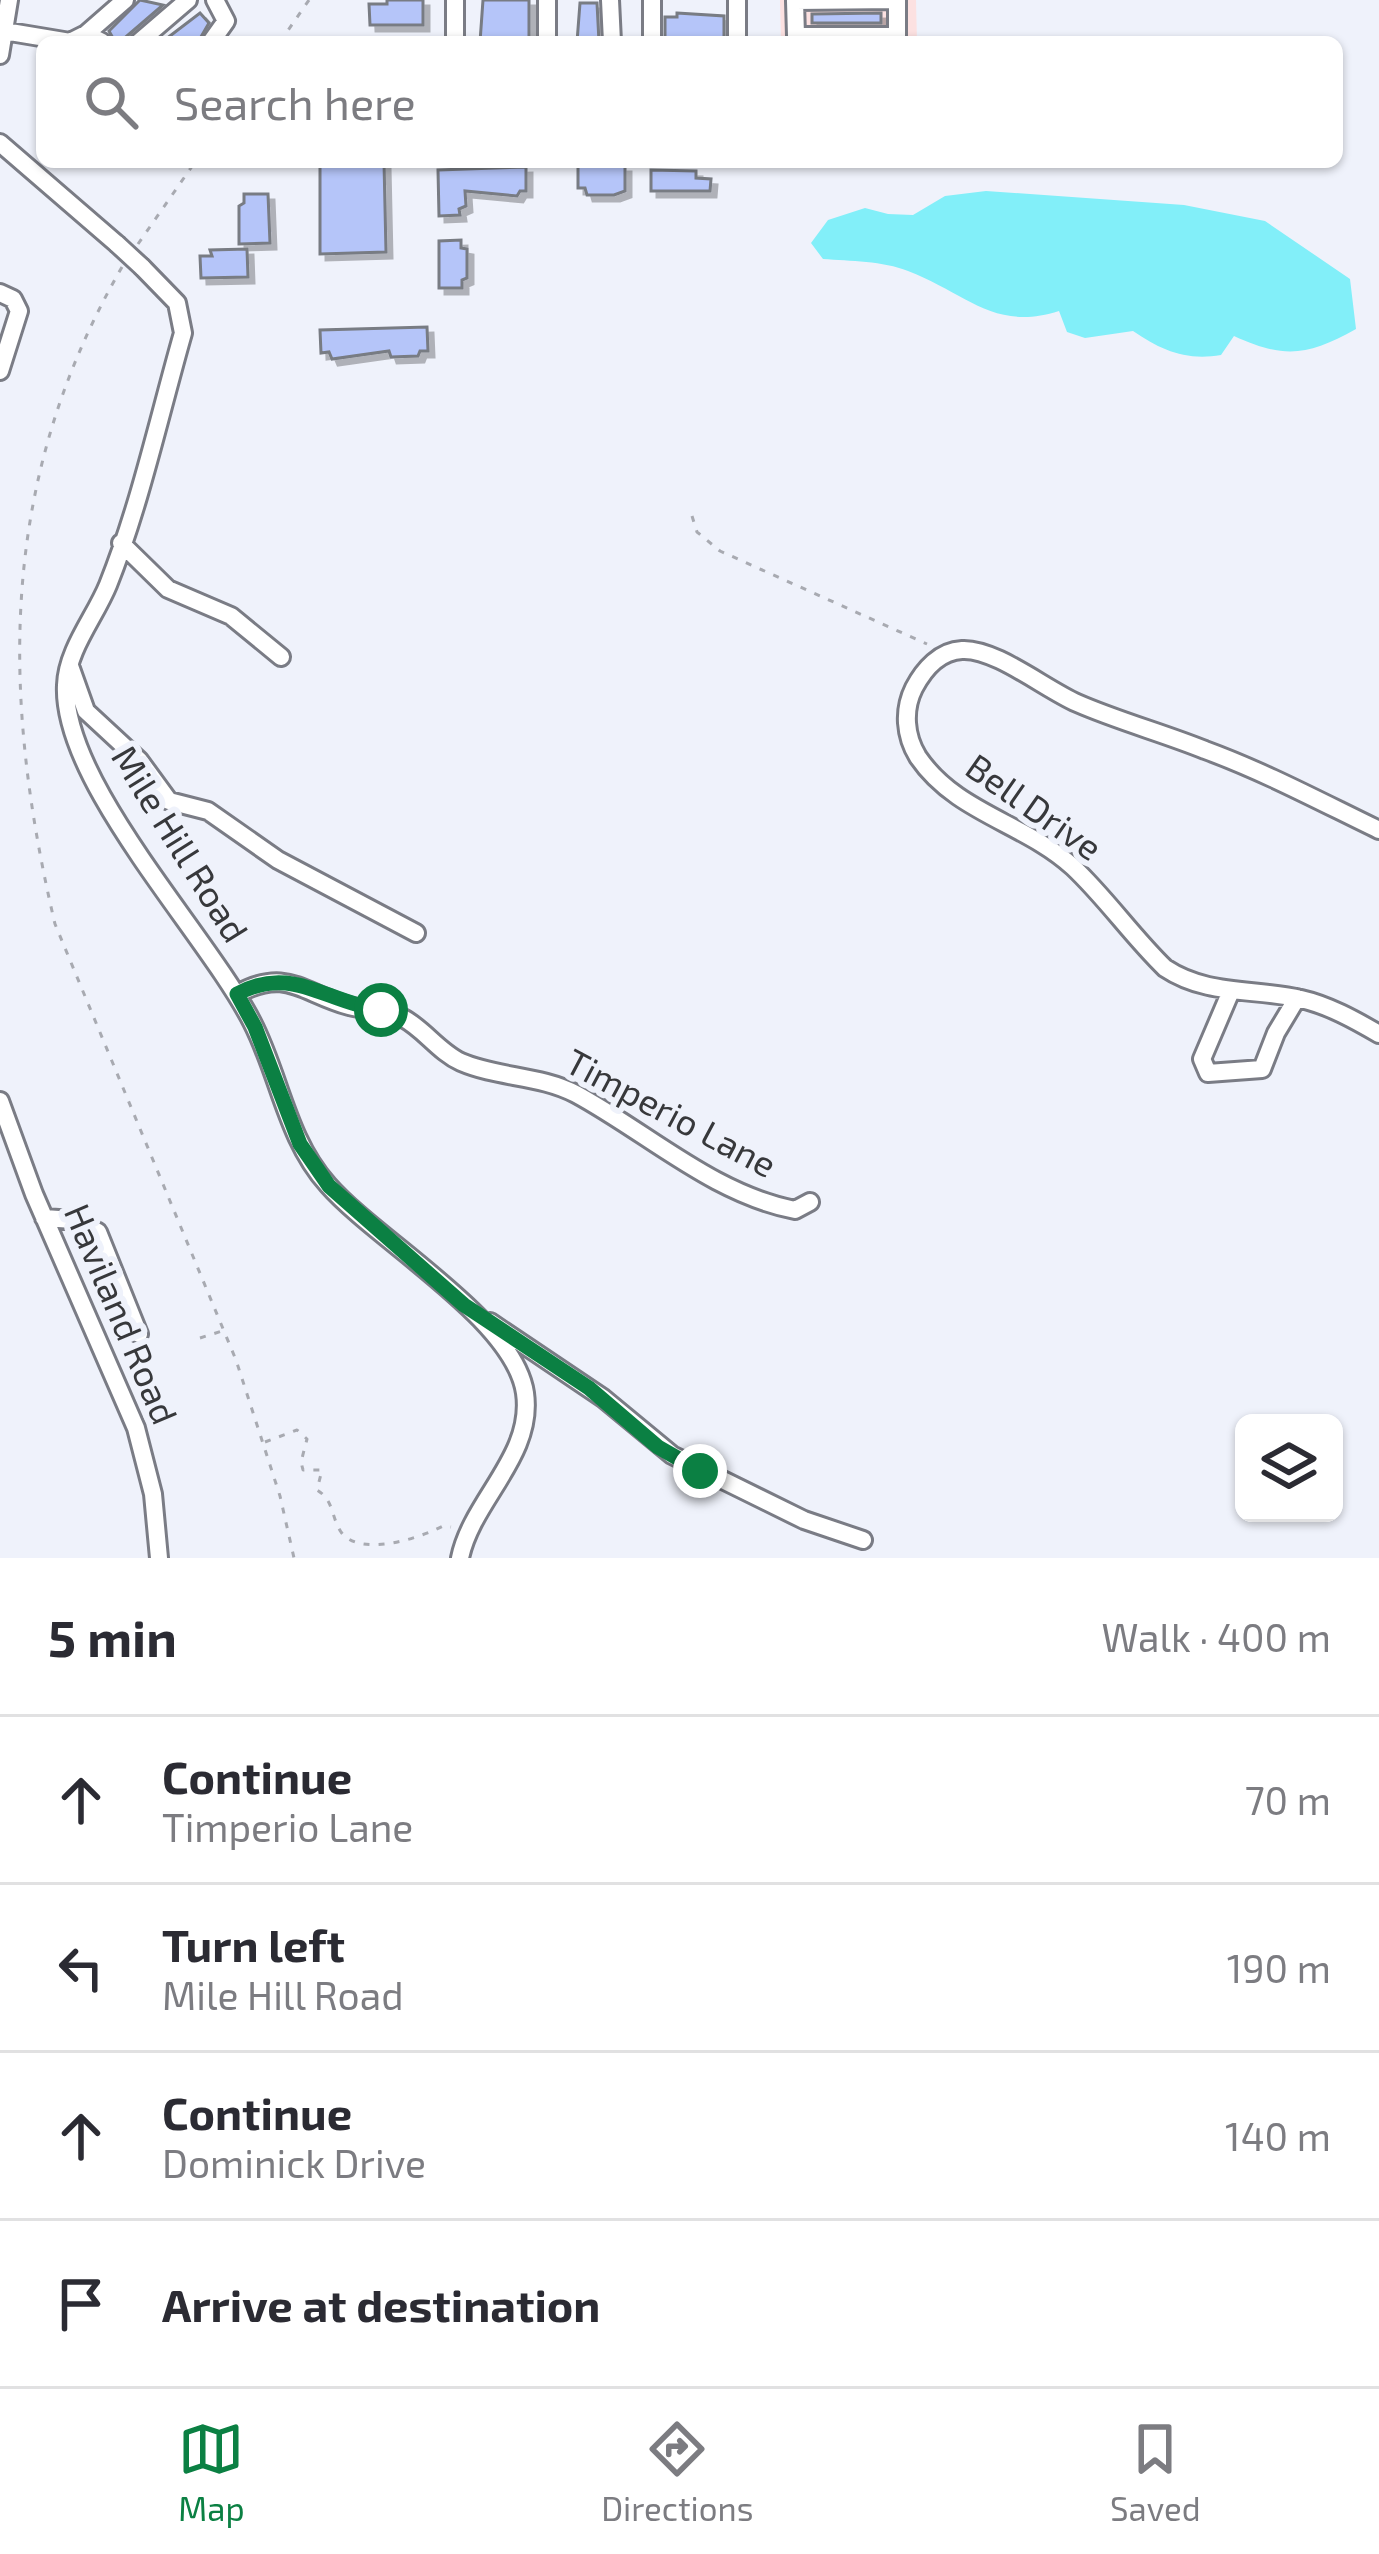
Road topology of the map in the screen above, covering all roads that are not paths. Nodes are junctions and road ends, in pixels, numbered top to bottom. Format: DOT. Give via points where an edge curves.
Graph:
graph roads {
  1 [pos="9,0"];
  2 [pos="125,0"];
  3 [pos="188,0"];
  4 [pos="455,0"];
  5 [pos="547,0"];
  6 [pos="652,0"];
  7 [pos="737,0"];
  8 [pos="795,0"];
  9 [pos="897,0"];
  10 [pos="220,2"];
  11 [pos="96,36"];
  12 [pos="147,36"];
  13 [pos="216,36"];
  14 [pos="455,36"];
  15 [pos="547,36"];
  16 [pos="652,36"];
  17 [pos="736,36"];
  18 [pos="2,41"];
  19 [pos="36,42"];
  20 [pos="0,143"];
  21 [pos="0,293"];
  22 [pos="0,370"];
  23 [pos="121,543"];
  24 [pos="281,657"];
  25 [pos="70,665"];
  26 [pos="1379,830"];
  27 [pos="416,933"];
  28 [pos="1232,991"];
  29 [pos="237,994"];
  30 [pos="1297,998"];
  31 [pos="1379,1034"];
  32 [pos="0,1101"];
  33 [pos="810,1202"];
  34 [pos="44,1218"];
  35 [pos="464,1305"];
  36 [pos="139,1334"];
  37 [pos="862,1540"];
  38 [pos="159,1558"];
  39 [pos="460,1558"];
  1 -- 18 [label="street"];
  2 -- 11 [label="street"];
  3 -- 12 [label="street"];
  4 -- 14 [label="street"];
  5 -- 15 [label="street"];
  6 -- 16 [label="street"];
  7 -- 17 [label="street"];
  8 -- 9 [label="street"];
  8 -- 9 [label="street" via="796,36 897,36"];
  10 -- 13 [label="street" via="226,22"];
  18 -- 19 [label="street"];
  20 -- 23 [label="street, Mile Hill Road, bridge" via="178,303 184,323"];
  21 -- 22 [label="street" via="19,311"];
  23 -- 24 [label="street" via="168,590 231,616"];
  23 -- 25 [label="street, Mile Hill Road"];
  25 -- 27 [label="street" via="86,711 140,760 169,801 208,811 278,860"];
  25 -- 29 [label="street, Mile Hill Road" via="72,728 98,788"];
  26 -- 28 [label="street, Bell Drive" via="1247,766 1071,700 988,655 966,649 932,663 906,711 915,752 932,774 1072,867 1165,968 1184,981"];
  28 -- 30 [label="street, Bell Drive"];
  28 -- 30 [label="street" via="1202,1059 1208,1073 1262,1069"];
  29 -- 33 [label="street, Timperio Lane" via="287,980 401,1017 458,1060 572,1092 733,1190 795,1210"];
  29 -- 35 [label="street, Mile Hill Road" via="308,1160"];
  30 -- 31 [label="street, Bell Drive"];
  32 -- 34 [label="street, Haviland Road"];
  34 -- 36 [label="street" via="98,1232"];
  34 -- 38 [label="street, Haviland Road" via="136,1428"];
  35 -- 37 [label="street" via="672,1455"];
  35 -- 39 [label="street, Mile Hill Road" via="508,1354 526,1396 518,1442"];
}
